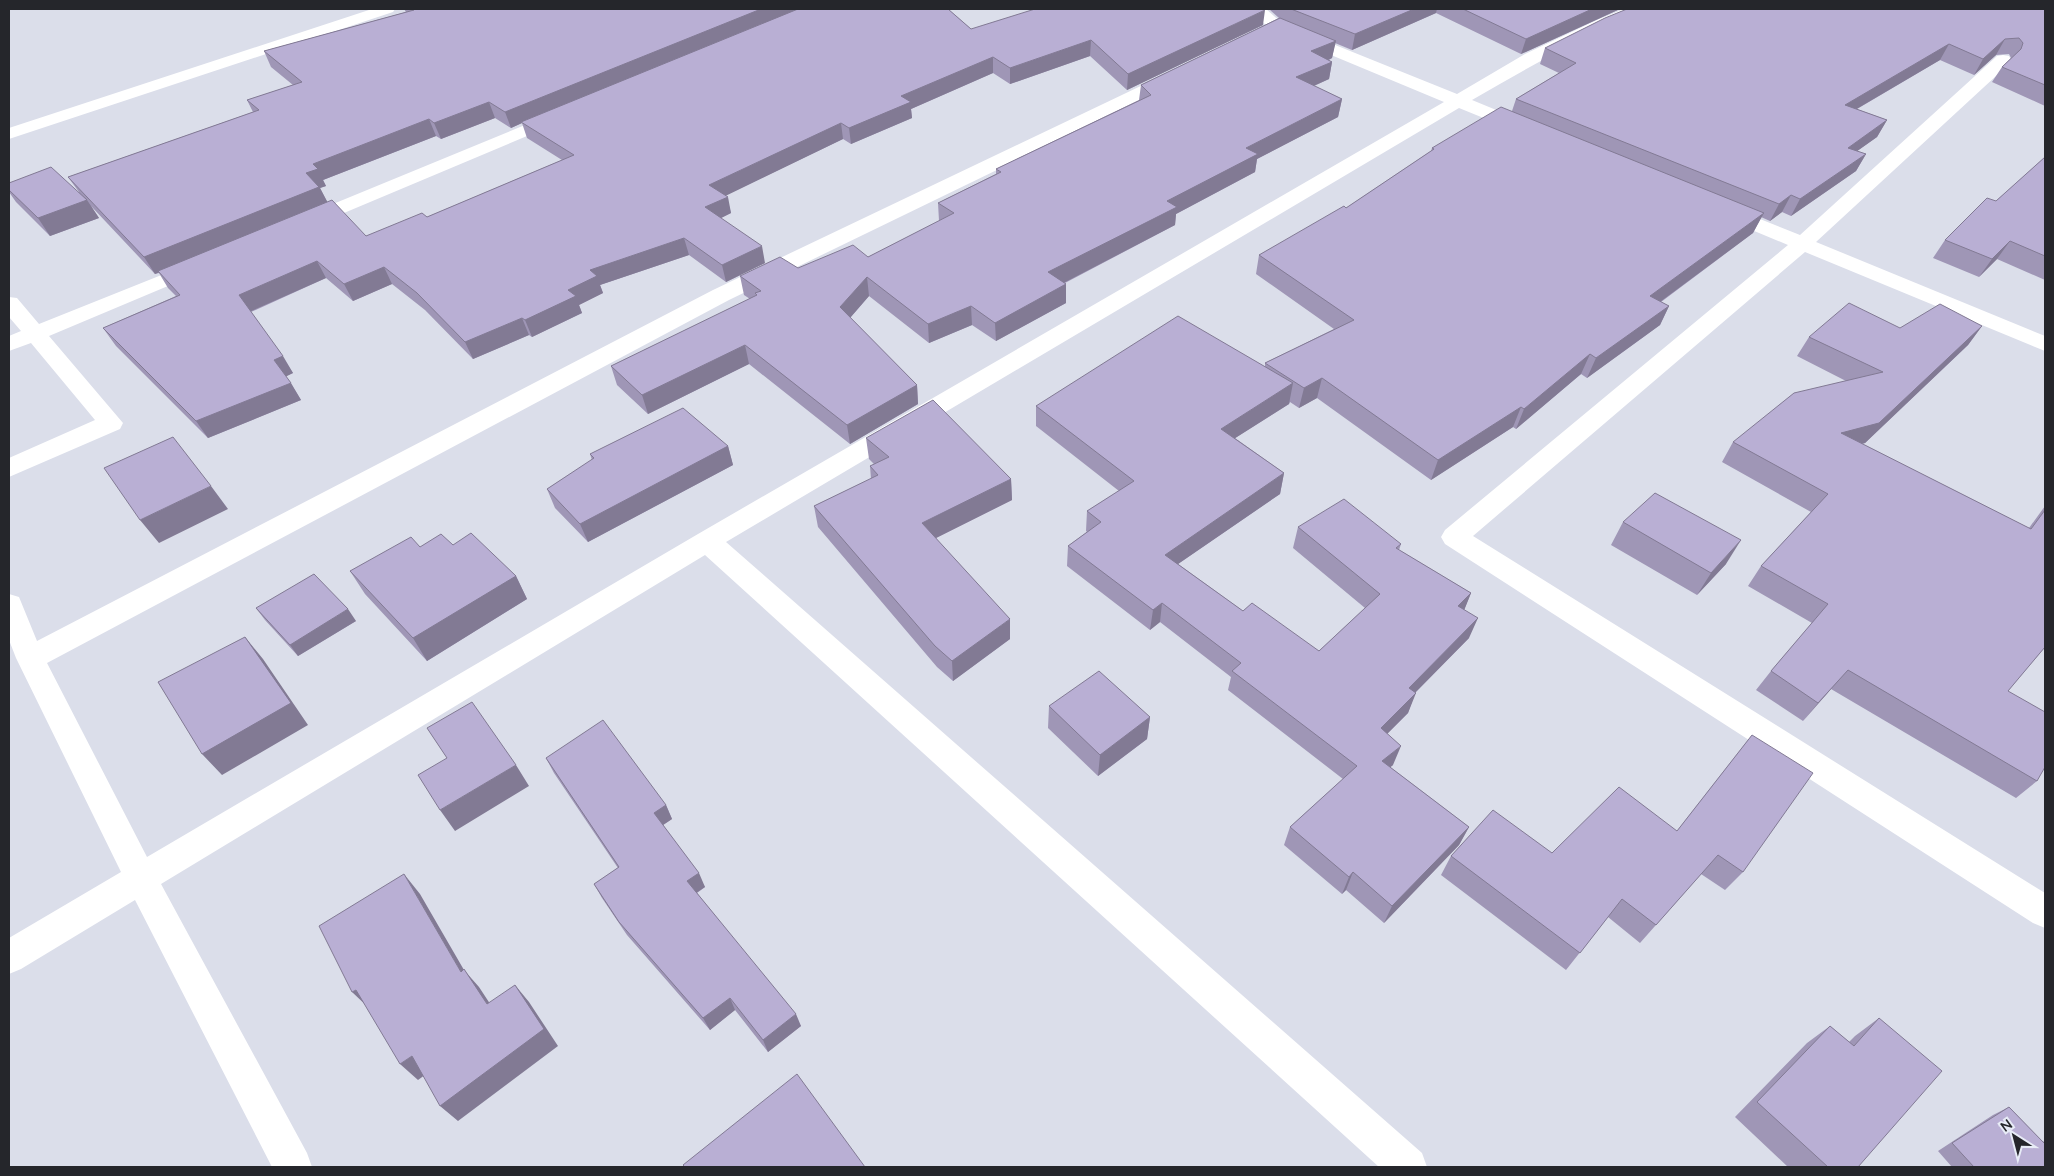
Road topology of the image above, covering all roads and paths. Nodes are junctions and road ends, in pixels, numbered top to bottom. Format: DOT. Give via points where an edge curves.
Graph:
graph roads {
  1 [pos="387,9"];
  2 [pos="1257,9"];
  3 [pos="1638,9"];
  4 [pos="2003,60"];
  5 [pos="1196,66"];
  6 [pos="1460,101"];
  7 [pos="579,108"];
  8 [pos="9,134"];
  9 [pos="1541,135"];
  10 [pos="1703,202"];
  11 [pos="293,227"];
  12 [pos="1802,244"];
  13 [pos="219,258"];
  14 [pos="9,303"];
  15 [pos="35,334"];
  16 [pos="9,344"];
  17 [pos="2045,344"];
  18 [pos="9,468"];
  19 [pos="707,541"];
  20 [pos="9,605"];
  21 [pos="30,658"];
  22 [pos="140,879"];
  23 [pos="2045,912"];
  24 [pos="9,957"];
  25 [pos="293,1167"];
  26 [pos="1408,1167"];
  1 -- 8 [label="street"];
  2 -- 6 [label="street" via="1268,31"];
  3 -- 6 [label="street" via="1531,58"];
  4 -- 12 [label="street"];
  5 -- 21 [label="street" via="721,295"];
  6 -- 9 [label="street"];
  6 -- 19 [label="street"];
  7 -- 11 [label="street"];
  10 -- 12 [label="street"];
  12 -- 17 [label="street"];
  12 -- 23 [label="street" via="1454,537"];
  13 -- 15 [label="street"];
  14 -- 15 [label="street"];
  15 -- 16 [label="street"];
  15 -- 18 [label="street" via="111,423"];
  19 -- 22 [label="street"];
  19 -- 26 [label="street"];
  20 -- 21 [label="street"];
  21 -- 22 [label="street"];
  22 -- 24 [label="street"];
  22 -- 25 [label="street"];
}
